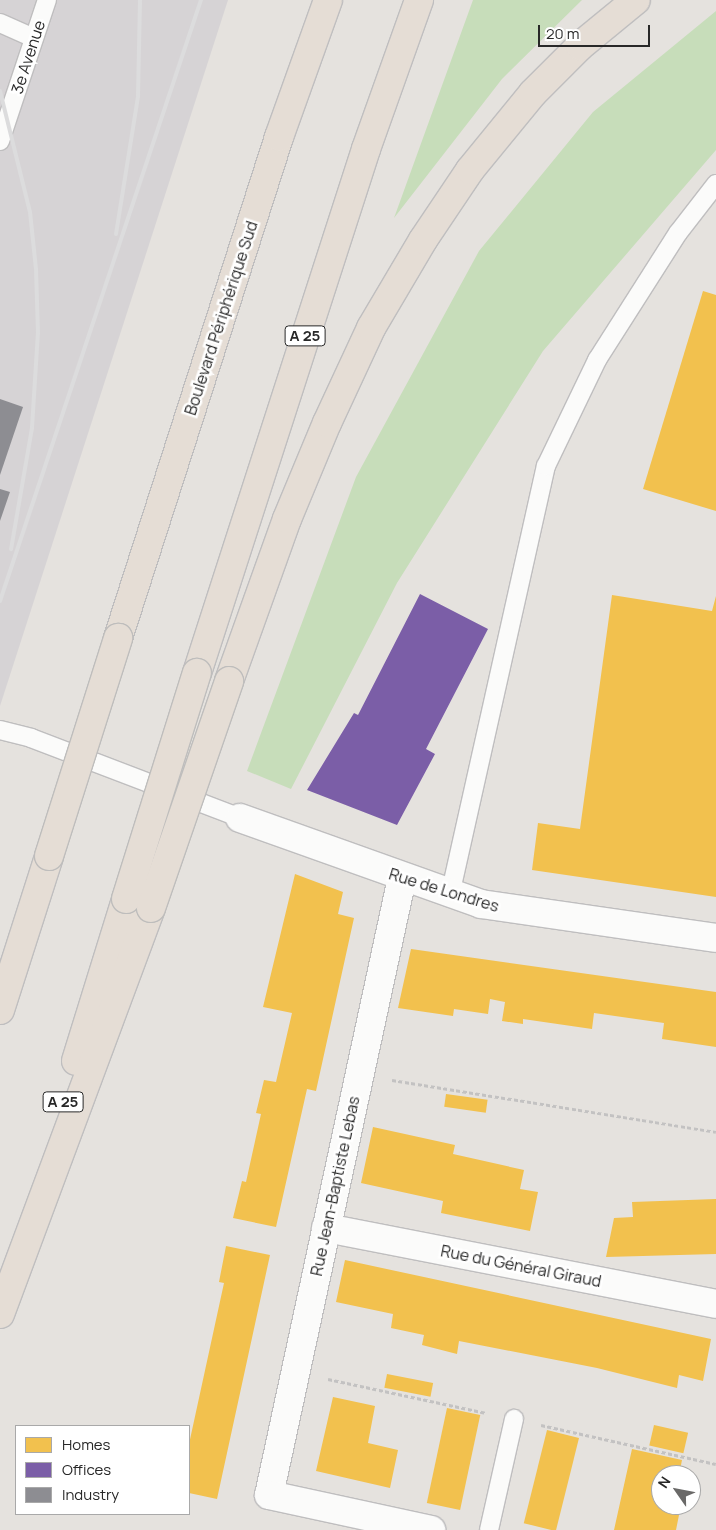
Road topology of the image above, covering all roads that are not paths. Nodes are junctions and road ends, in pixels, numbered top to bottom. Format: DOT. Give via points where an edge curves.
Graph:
graph roads {
  1 [pos="47,0"];
  2 [pos="328,0"];
  3 [pos="419,0"];
  4 [pos="636,0"];
  5 [pos="0,23"];
  6 [pos="34,38"];
  7 [pos="0,142"];
  8 [pos="716,184"];
  9 [pos="0,730"];
  10 [pos="240,818"];
  11 [pos="402,878"];
  12 [pos="450,895"];
  13 [pos="139,903"];
  14 [pos="716,938"];
  15 [pos="0,1010"];
  16 [pos="326,1228"];
  17 [pos="716,1304"];
  18 [pos="0,1306"];
  19 [pos="0,1314"];
  20 [pos="514,1420"];
  21 [pos="431,1530"];
  22 [pos="489,1530"];
  1 -- 6 [label="lane, 3e Avenue"];
  2 -- 15 [label="highway, Boulevard Périphérique Sud, bridge" via="279,137"];
  3 -- 13 [label="highway, A 25, bridge" via="366,149 196,673"];
  4 -- 13 [label="highway, bridge" via="580,46 533,94 470,170 423,240 371,328 287,519 229,681"];
  5 -- 6 [label="lane"];
  6 -- 7 [label="lane, 3e Avenue"];
  8 -- 12 [label="lane" via="678,233 597,360 546,466"];
  9 -- 10 [label="lane" via="31,738"];
  10 -- 11 [label="street, Rue de Londres"];
  11 -- 12 [label="street, Rue de Londres"];
  11 -- 16 [label="street, Rue Jean-Baptiste Lebas"];
  12 -- 14 [label="street, Rue de Londres" via="516,911"];
  13 -- 18 [label="highway, A 25"];
  13 -- 19 [label="highway"];
  16 -- 17 [label="street, Rue du Général Giraud"];
  16 -- 21 [label="street, Rue Jean-Baptiste Lebas" via="269,1495"];
  20 -- 22 [label="lane"];
}
